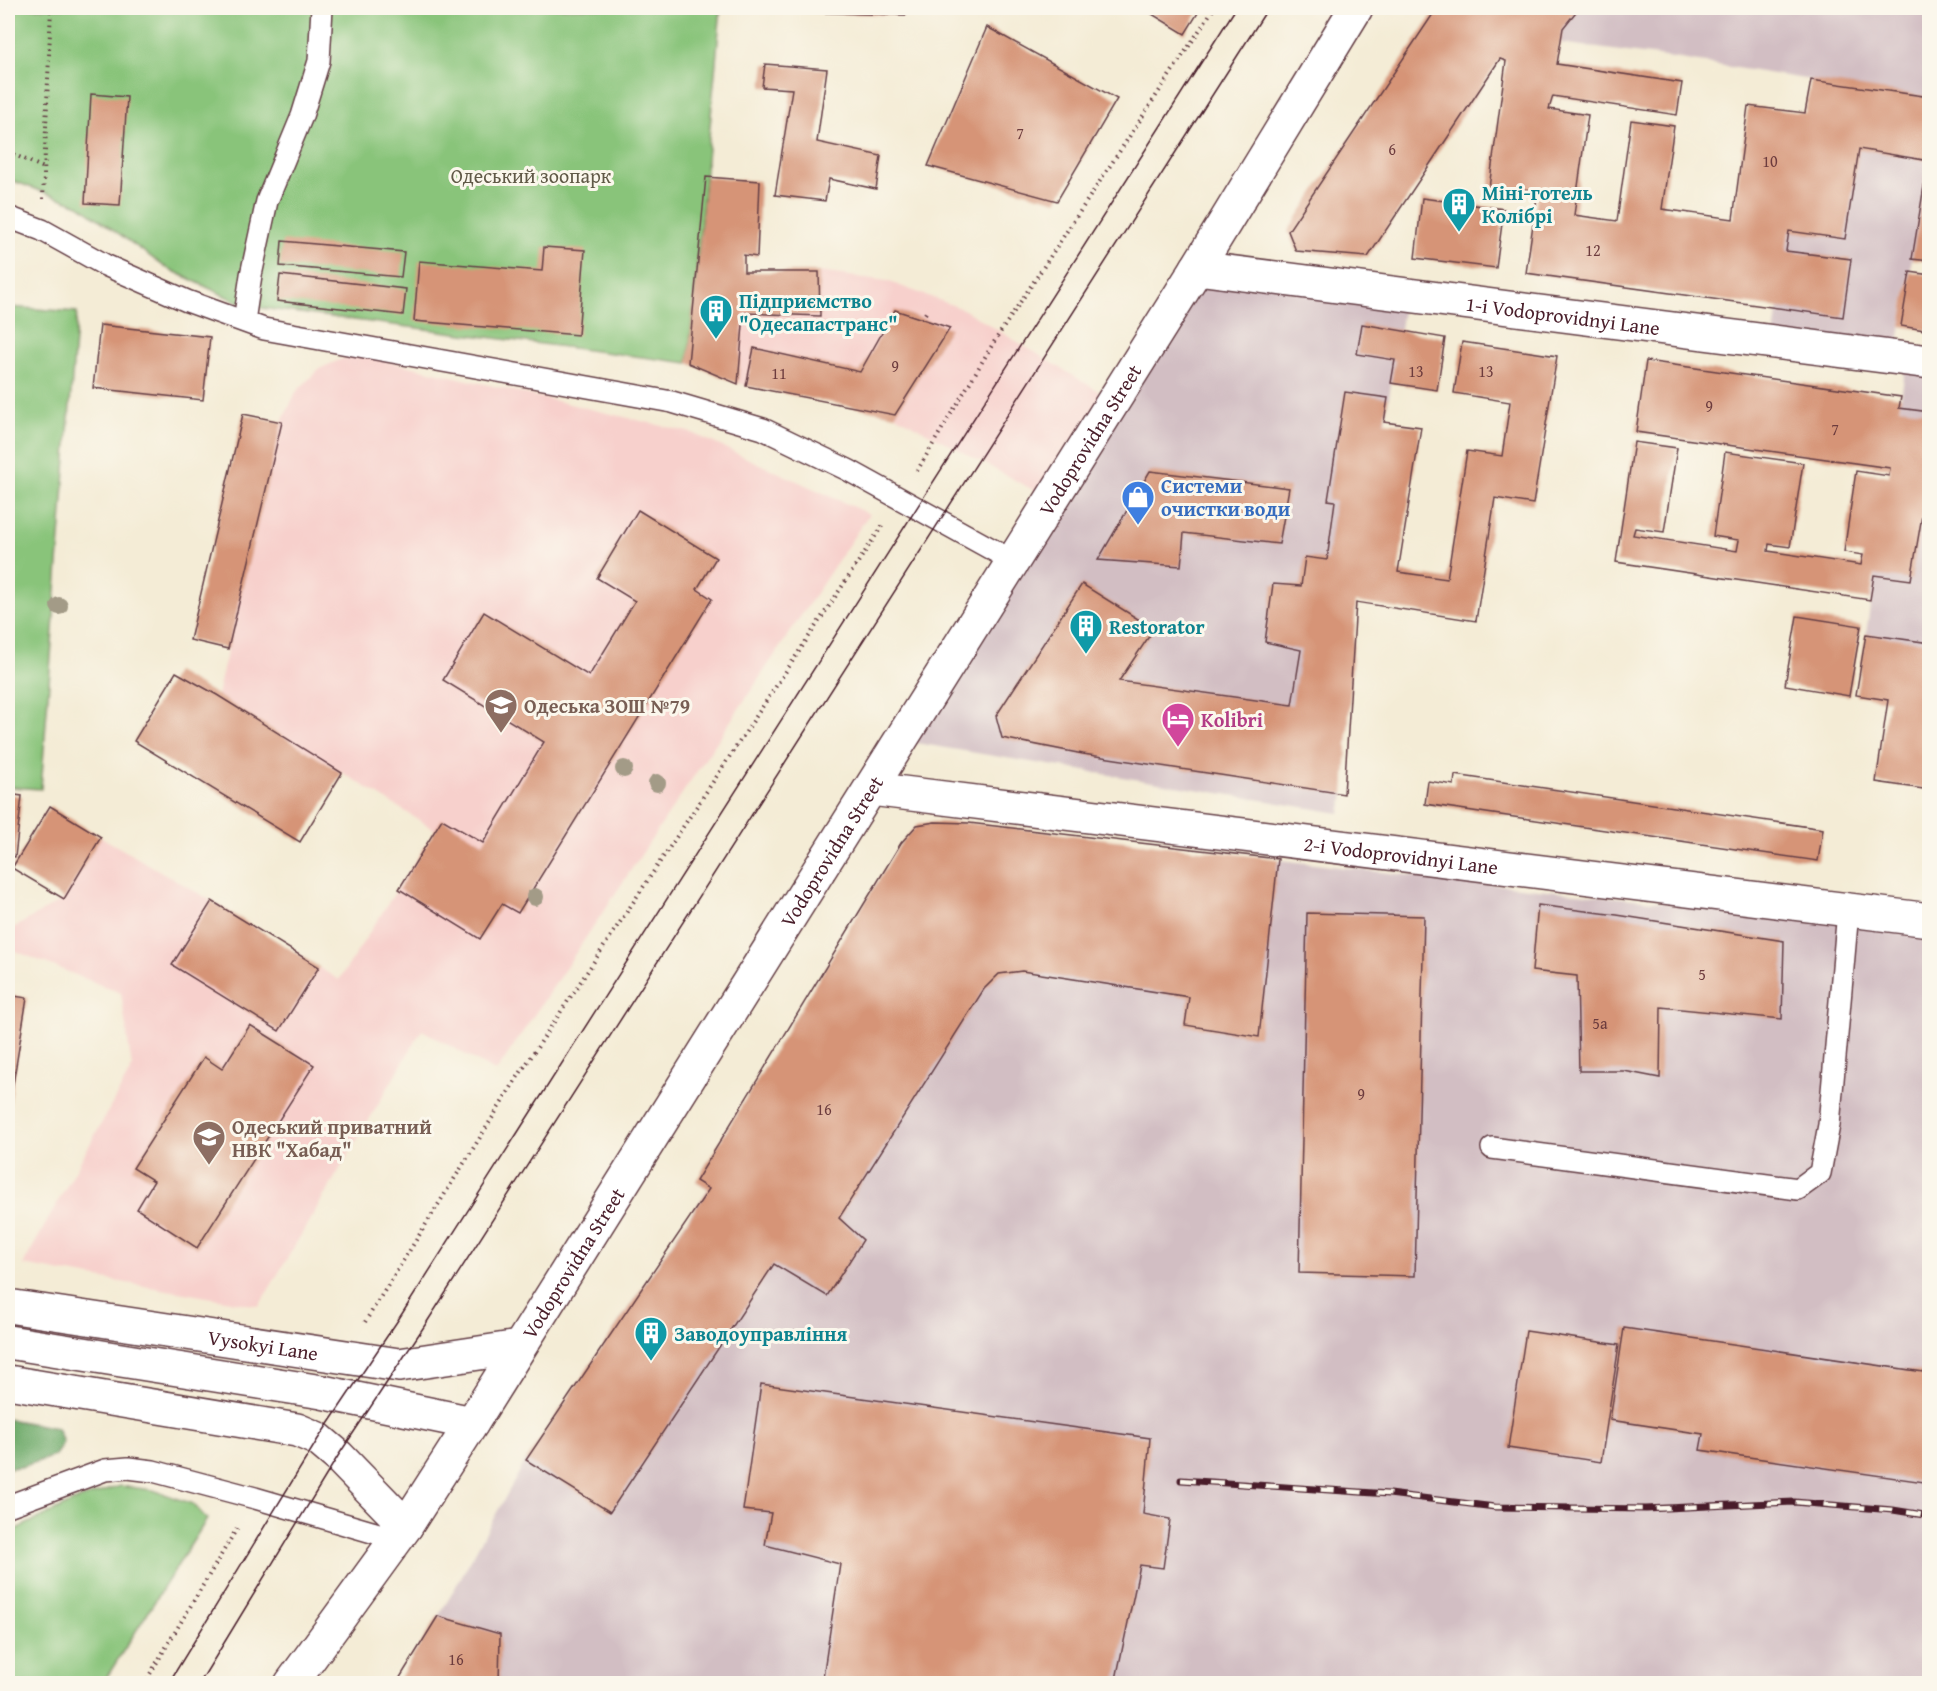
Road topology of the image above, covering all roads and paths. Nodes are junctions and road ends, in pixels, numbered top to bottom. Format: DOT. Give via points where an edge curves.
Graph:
graph roads {
  1 [pos="51,8"];
  2 [pos="322,8"];
  3 [pos="1215,8"];
  4 [pos="1356,8"];
  5 [pos="8,152"];
  6 [pos="44,168"];
  7 [pos="8,217"];
  8 [pos="42,230"];
  9 [pos="1197,268"];
  10 [pos="928,309"];
  11 [pos="922,320"];
  12 [pos="244,321"];
  13 [pos="1929,362"];
  14 [pos="900,498"];
  15 [pos="1013,561"];
  16 [pos="871,789"];
  17 [pos="1848,911"];
  18 [pos="1929,920"];
  19 [pos="1492,1148"];
  20 [pos="8,1306"];
  21 [pos="365,1323"];
  22 [pos="8,1342"];
  23 [pos="519,1347"];
  24 [pos="8,1382"];
  25 [pos="472,1423"];
  26 [pos="255,1498"];
  27 [pos="8,1506"];
  28 [pos="401,1533"];
  29 [pos="144,1683"];
  30 [pos="291,1683"];
  1 -- 6 [label="path"];
  2 -- 12 [label="lane" via="319,61 302,116 267,201"];
  3 -- 14 [label="path" via="994,342"];
  4 -- 9 [label="main road, Vodoprovidna Street"];
  5 -- 6 [label="path"];
  6 -- 8 [label="path"];
  7 -- 8 [label="lane"];
  8 -- 12 [label="lane" via="105,265"];
  9 -- 13 [label="main road, 1-i Vodoprovidnyi Lane"];
  9 -- 15 [label="main road, Vodoprovidna Street"];
  10 -- 11 [label="path"];
  12 -- 14 [label="lane" via="264,329 672,402 763,429"];
  14 -- 15 [label="lane"];
  14 -- 21 [label="path" via="519,1075"];
  15 -- 16 [label="main road, Vodoprovidna Street"];
  16 -- 17 [label="main road, 2-i Vodoprovidnyi Lane"];
  16 -- 23 [label="main road, Vodoprovidna Street"];
  17 -- 18 [label="main road, 2-i Vodoprovidnyi Lane"];
  17 -- 19 [label="lane" via="1829,1125 1820,1173 1798,1189"];
  20 -- 23 [label="main road, Vysokyi Lane" via="399,1365"];
  22 -- 25 [label="main road, Vysokyi Lane" via="322,1392"];
  23 -- 25 [label="main road, Vodoprovidna Street"];
  24 -- 28 [label="main road" via="297,1430 318,1439 338,1456"];
  25 -- 28 [label="main road, Vodoprovidna Street"];
  26 -- 27 [label="lane" via="128,1468 105,1470"];
  26 -- 28 [label="lane"];
  26 -- 29 [label="path"];
  28 -- 30 [label="main road, Vodoprovidna Street"];
}
